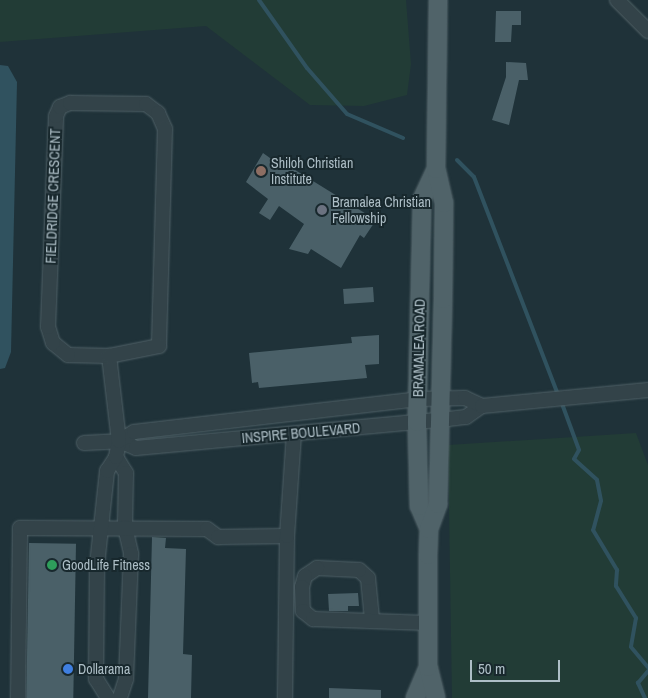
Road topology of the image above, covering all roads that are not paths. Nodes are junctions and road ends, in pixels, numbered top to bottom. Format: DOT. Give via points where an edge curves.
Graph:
graph roads {
  1 [pos="438,0"];
  2 [pos="617,0"];
  3 [pos="648,31"];
  4 [pos="436,169"];
  5 [pos="109,356"];
  6 [pos="648,390"];
  7 [pos="440,398"];
  8 [pos="418,400"];
  9 [pos="482,406"];
  10 [pos="440,420"];
  11 [pos="416,422"];
  12 [pos="294,434"];
  13 [pos="119,441"];
  14 [pos="84,444"];
  15 [pos="116,457"];
  16 [pos="103,527"];
  17 [pos="125,527"];
  18 [pos="428,529"];
  19 [pos="287,536"];
  20 [pos="372,619"];
  21 [pos="428,623"];
  22 [pos="428,667"];
  23 [pos="18,698"];
  24 [pos="108,698"];
  25 [pos="120,698"];
  26 [pos="285,698"];
  27 [pos="415,698"];
  28 [pos="436,698"];
  1 -- 4 [label="main road, BRAMALEA ROAD"];
  2 -- 3 [label="street"];
  4 -- 7 [label="main road, BRAMALEA ROAD" via="444,203"];
  4 -- 8 [label="main road, BRAMALEA ROAD" via="422,199"];
  5 -- 5 [label="street, FIELDRIDGE CRESCENT" via="68,355 53,343 48,327 56,116 60,107 70,103 146,104 158,113 165,129 159,346"];
  5 -- 13 [label="street"];
  6 -- 9 [label="street, INSPIRE BOULEVARD"];
  7 -- 8 [label="street, INSPIRE BOULEVARD"];
  7 -- 9 [label="street, INSPIRE BOULEVARD" via="465,398"];
  7 -- 10 [label="main road, BRAMALEA ROAD"];
  8 -- 11 [label="main road, BRAMALEA ROAD"];
  8 -- 13 [label="street, INSPIRE BOULEVARD" via="134,432"];
  9 -- 10 [label="street, INSPIRE BOULEVARD" via="466,417"];
  10 -- 11 [label="street, INSPIRE BOULEVARD"];
  10 -- 18 [label="main road, BRAMALEA ROAD" via="438,504"];
  11 -- 12 [label="street, INSPIRE BOULEVARD"];
  11 -- 18 [label="main road, BRAMALEA ROAD" via="419,506"];
  12 -- 13 [label="street, INSPIRE BOULEVARD" via="136,448"];
  12 -- 19 [label="street"];
  13 -- 14 [label="street, INSPIRE BOULEVARD"];
  13 -- 15 [label="street"];
  15 -- 16 [label="street" via="107,471"];
  15 -- 17 [label="street" via="126,473"];
  16 -- 17 [label="street"];
  16 -- 23 [label="street" via="20,528"];
  16 -- 24 [label="street" via="97,564 96,679"];
  17 -- 19 [label="street" via="208,529 218,537"];
  17 -- 25 [label="street" via="131,554 126,679"];
  18 -- 21 [label="main road, BRAMALEA ROAD"];
  19 -- 26 [label="street"];
  20 -- 20 [label="street" via="368,578 359,570 317,568 306,576 302,587 303,611 313,619"];
  20 -- 21 [label="street"];
  21 -- 22 [label="main road, BRAMALEA ROAD"];
  22 -- 27 [label="main road, BRAMALEA ROAD"];
  22 -- 28 [label="main road, BRAMALEA ROAD"];
}
